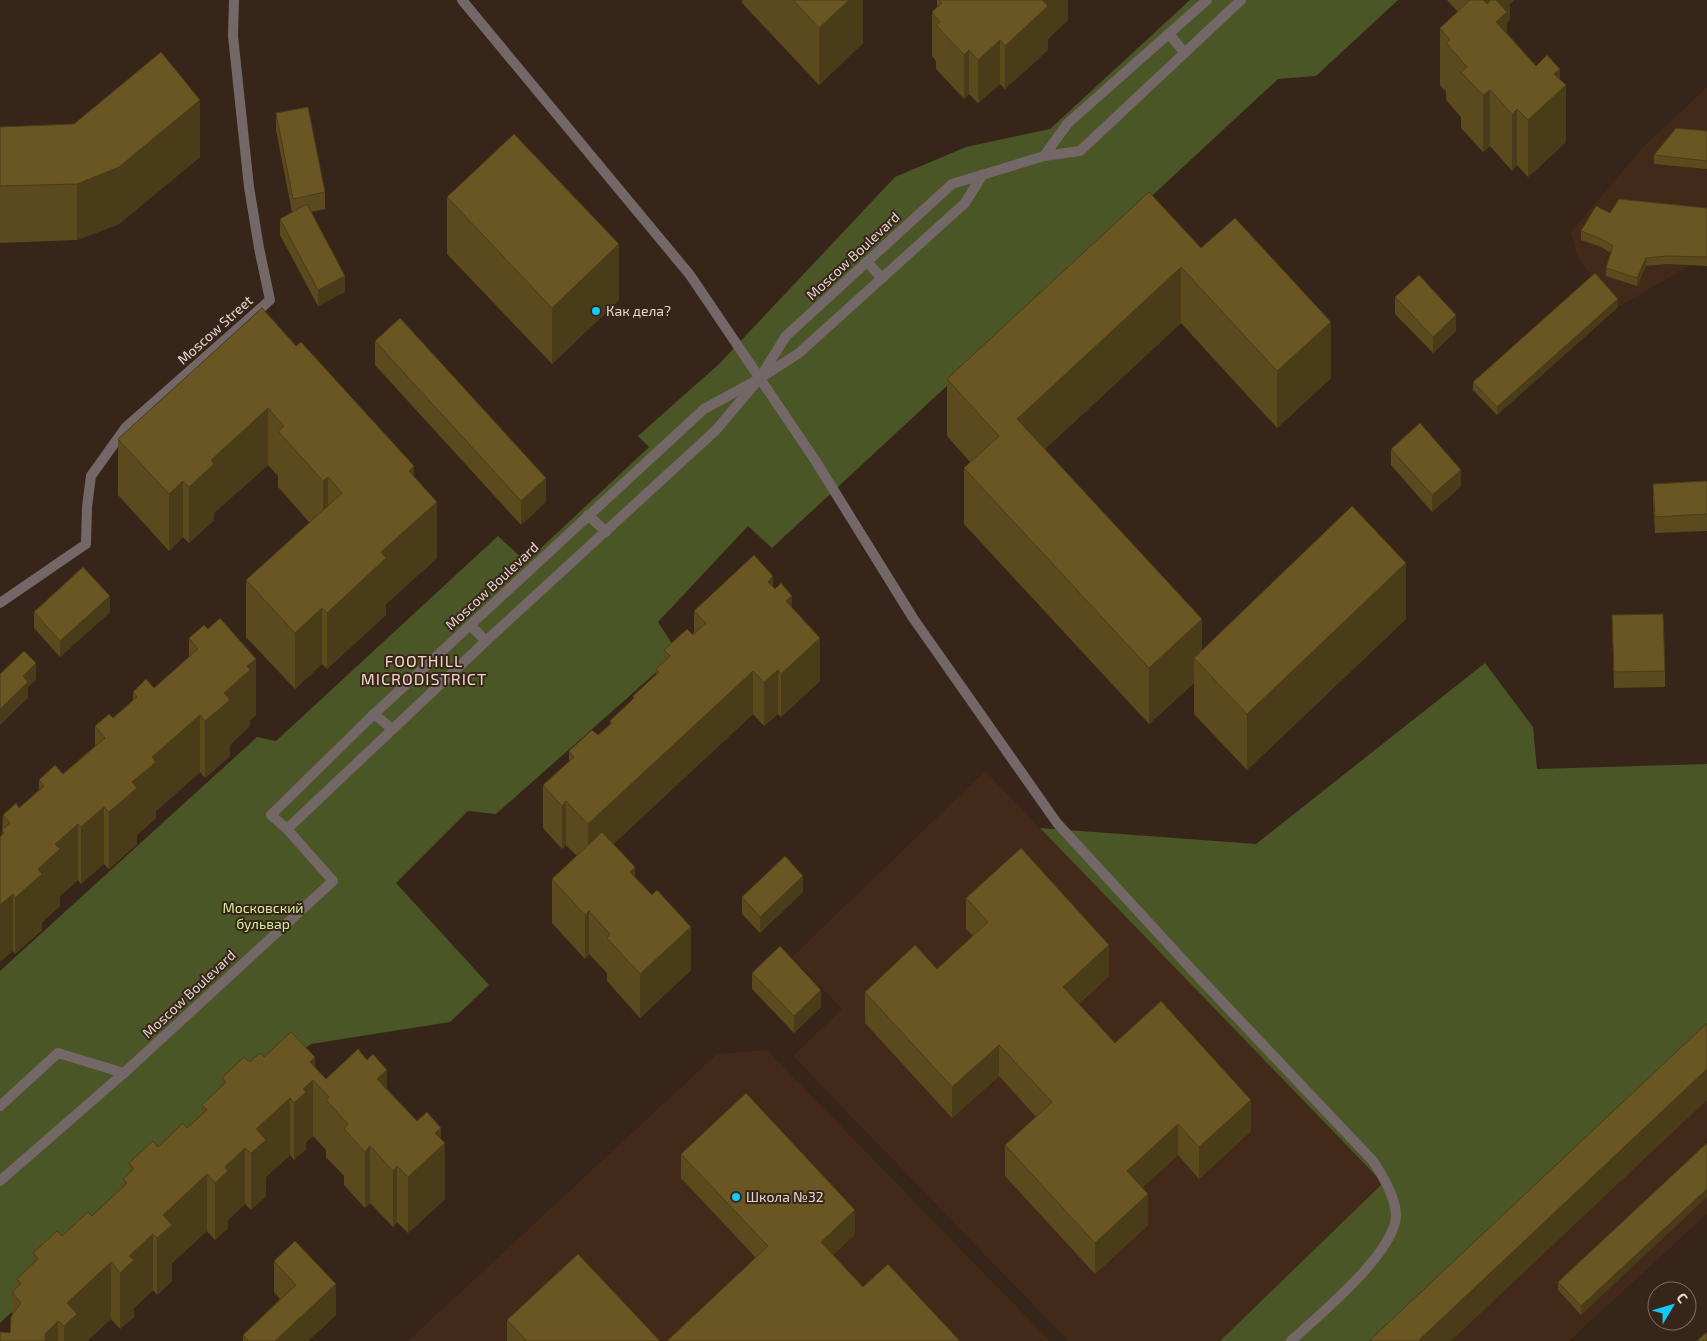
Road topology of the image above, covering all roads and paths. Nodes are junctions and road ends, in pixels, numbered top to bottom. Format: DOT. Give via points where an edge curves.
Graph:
graph roads {
  1 [pos="234,0"];
  2 [pos="462,0"];
  3 [pos="1207,0"];
  4 [pos="1241,0"];
  5 [pos="1169,34"];
  6 [pos="1184,52"];
  7 [pos="1044,156"];
  8 [pos="983,174"];
  9 [pos="867,262"];
  10 [pos="882,278"];
  11 [pos="759,379"];
  12 [pos="588,515"];
  13 [pos="606,532"];
  14 [pos="0,603"];
  15 [pos="470,625"];
  16 [pos="486,641"];
  17 [pos="374,714"];
  18 [pos="392,730"];
  19 [pos="287,829"];
  20 [pos="124,1073"];
  21 [pos="0,1106"];
  22 [pos="0,1182"];
  23 [pos="1291,1341"];
  1 -- 14 [label="street, Moscow Street" via="233,36 249,186 270,300 126,427 91,476 86,544"];
  2 -- 11 [label="street" via="690,275"];
  3 -- 5 [label="street"];
  4 -- 6 [label="street, Moscow Boulevard"];
  5 -- 6 [label="street"];
  5 -- 7 [label="street" via="1068,123"];
  6 -- 7 [label="street, Moscow Boulevard" via="1080,151"];
  7 -- 8 [label="street, Moscow Boulevard"];
  8 -- 9 [label="street, Moscow Boulevard" via="952,184"];
  8 -- 10 [label="street, Moscow Boulevard" via="965,203"];
  9 -- 10 [label="street"];
  9 -- 11 [label="street, Moscow Boulevard" via="786,336"];
  10 -- 11 [label="street, Moscow Boulevard" via="799,353"];
  11 -- 12 [label="street, Moscow Boulevard" via="704,409"];
  11 -- 13 [label="street, Moscow Boulevard" via="716,430"];
  11 -- 23 [label="street" via="815,460 913,618 1057,823 1373,1161 1390,1190 1396,1215 1388,1241 1358,1279"];
  12 -- 13 [label="street"];
  12 -- 15 [label="street, Moscow Boulevard"];
  13 -- 16 [label="street, Moscow Boulevard"];
  15 -- 16 [label="street"];
  15 -- 17 [label="street, Moscow Boulevard"];
  16 -- 18 [label="street, Moscow Boulevard"];
  17 -- 18 [label="street"];
  17 -- 19 [label="street, Moscow Boulevard" via="272,815"];
  18 -- 19 [label="street, Moscow Boulevard"];
  19 -- 20 [label="street, Moscow Boulevard" via="333,881"];
  20 -- 21 [label="street" via="58,1053"];
  20 -- 22 [label="street, Moscow Boulevard"];
}
